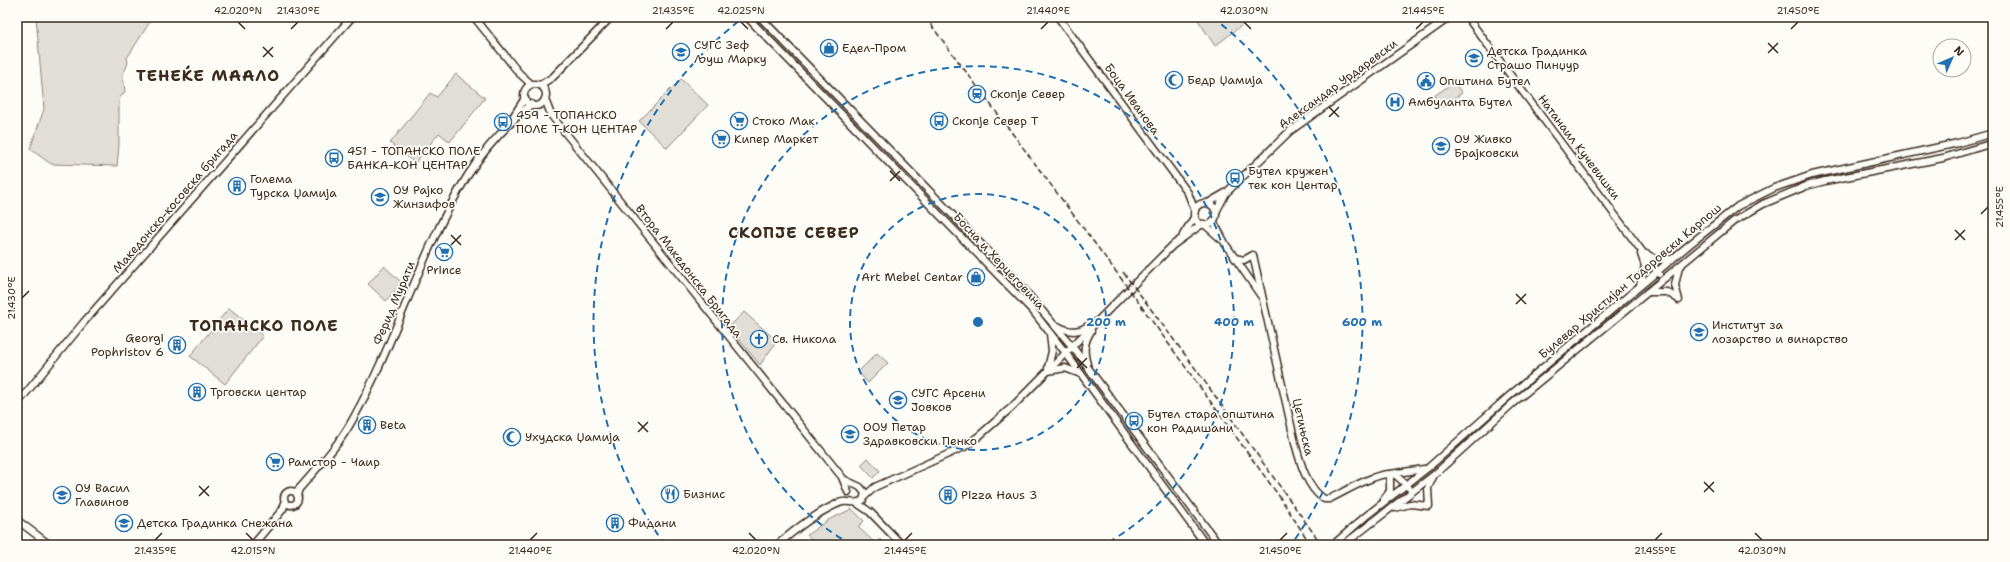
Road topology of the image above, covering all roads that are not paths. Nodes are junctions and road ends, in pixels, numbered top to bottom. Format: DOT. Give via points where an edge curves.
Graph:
graph roads {
  1 [pos="352,17"];
  2 [pos="474,17"];
  3 [pos="611,17"];
  4 [pos="747,17"];
  5 [pos="760,17"];
  6 [pos="1058,17"];
  7 [pos="1450,17"];
  8 [pos="1468,17"];
  9 [pos="519,73"];
  10 [pos="553,77"];
  11 [pos="531,84"];
  12 [pos="540,85"];
  13 [pos="526,89"];
  14 [pos="546,92"];
  15 [pos="525,98"];
  16 [pos="545,100"];
  17 [pos="531,104"];
  18 [pos="538,105"];
  19 [pos="551,115"];
  20 [pos="508,125"];
  21 [pos="1993,133"];
  22 [pos="1993,144"];
  23 [pos="1227,192"];
  24 [pos="1188,193"];
  25 [pos="1205,204"];
  26 [pos="1216,212"];
  27 [pos="1195,214"];
  28 [pos="1213,221"];
  29 [pos="1203,224"];
  30 [pos="1181,238"];
  31 [pos="1634,240"];
  32 [pos="1226,245"];
  33 [pos="1235,258"];
  34 [pos="1674,258"];
  35 [pos="1679,266"];
  36 [pos="1657,272"];
  37 [pos="1663,280"];
  38 [pos="1640,287"];
  39 [pos="1648,292"];
  40 [pos="1263,299"];
  41 [pos="1103,316"];
  42 [pos="1054,323"];
  43 [pos="1050,332"];
  44 [pos="1072,346"];
  45 [pos="1066,352"];
  46 [pos="1046,372"];
  47 [pos="1091,372"];
  48 [pos="1084,377"];
  49 [pos="17,404"];
  50 [pos="1429,467"];
  51 [pos="1390,474"];
  52 [pos="1435,474"];
  53 [pos="842,477"];
  54 [pos="1406,486"];
  55 [pos="859,487"];
  56 [pos="875,487"];
  57 [pos="296,492"];
  58 [pos="1413,492"];
  59 [pos="848,493"];
  60 [pos="864,497"];
  61 [pos="840,503"];
  62 [pos="855,503"];
  63 [pos="1381,504"];
  64 [pos="285,505"];
  65 [pos="1388,510"];
  66 [pos="870,512"];
  67 [pos="17,520"];
  68 [pos="50,545"];
  69 [pos="253,545"];
  70 [pos="777,545"];
  71 [pos="902,545"];
  72 [pos="1206,545"];
  73 [pos="1219,545"];
  74 [pos="1333,545"];
  75 [pos="1343,545"];
  1 -- 49 [label="street, Македонско-косовска бригада" via="134,264 57,353"];
  2 -- 9 [label="street"];
  3 -- 10 [label="street"];
  4 -- 43 [label="street, Босна и Херцеговина"];
  5 -- 42 [label="street, Босна и Херцеговина" via="1009,272"];
  6 -- 24 [label="street, Боца Иванова"];
  7 -- 23 [label="street, Александар Урдаревски" via="1290,131"];
  8 -- 31 [label="street, Натанаил Кучевишки"];
  9 -- 11 [label="street"];
  9 -- 13 [label="street"];
  10 -- 12 [label="street"];
  10 -- 14 [label="street"];
  11 -- 12 [label="street"];
  11 -- 13 [label="street"];
  12 -- 14 [label="street"];
  13 -- 15 [label="street"];
  14 -- 16 [label="street"];
  15 -- 17 [label="street"];
  15 -- 20 [label="street, Ферид Мурати"];
  16 -- 18 [label="street"];
  16 -- 19 [label="street, Втора Македонска Бригада"];
  17 -- 18 [label="street"];
  17 -- 20 [label="street, Ферид Мурати"];
  18 -- 19 [label="street, Втора Македонска Бригада"];
  19 -- 53 [label="street, Втора Македонска Бригада"];
  20 -- 57 [label="street, Ферид Мурати" via="475,166 449,207 353,420 332,450"];
  21 -- 34 [label="street, Булевар Христијан Тодоровски Карпош" via="1793,181 1738,206"];
  22 -- 35 [label="street, Булевар Христијан Тодоровски Карпош" via="1943,158 1825,181 1787,193 1734,221"];
  23 -- 25 [label="street, Александар Урдаревски"];
  23 -- 26 [label="street, Александар Урдаревски"];
  24 -- 25 [label="street, Боца Иванова"];
  24 -- 27 [label="street, Боца Иванова"];
  25 -- 26 [label="street" via="1213,206"];
  25 -- 27 [label="street"];
  26 -- 28 [label="street"];
  27 -- 29 [label="street"];
  27 -- 30 [label="street"];
  28 -- 29 [label="street"];
  28 -- 32 [label="street"];
  29 -- 30 [label="street"];
  29 -- 32 [label="street"];
  30 -- 41 [label="street"];
  31 -- 34 [label="street" via="1647,256 1653,259"];
  31 -- 36 [label="street, Натанаил Кучевишки"];
  31 -- 38 [label="street" via="1645,266"];
  32 -- 33 [label="street"];
  33 -- 40 [label="street"];
  33 -- 40 [label="street, Цетињска" via="1244,260 1253,255"];
  34 -- 36 [label="street, Булевар Христијан Тодоровски Карпош"];
  35 -- 37 [label="street, Булевар Христијан Тодоровски Карпош"];
  35 -- 39 [label="street" via="1675,285 1678,300 1667,292"];
  36 -- 37 [label="street, Натанаил Кучевишки"];
  36 -- 38 [label="street, Булевар Христијан Тодоровски Карпош"];
  37 -- 39 [label="street, Булевар Христијан Тодоровски Карпош"];
  38 -- 50 [label="street, Булевар Христијан Тодоровски Карпош"];
  39 -- 52 [label="street, Булевар Христијан Тодоровски Карпош" via="1513,403"];
  40 -- 51 [label="street, Цетињска" via="1300,463 1315,490 1324,499 1329,499 1363,481"];
  41 -- 42 [label="street" via="1078,331 1065,330"];
  41 -- 44 [label="street"];
  41 -- 47 [label="street" via="1085,342 1085,356"];
  42 -- 44 [label="street, Босна и Херцеговина"];
  43 -- 45 [label="street, Босна и Херцеговина"];
  43 -- 46 [label="street" via="1052,352"];
  44 -- 45 [label="street"];
  44 -- 47 [label="street, Босна и Херцеговина"];
  45 -- 46 [label="street"];
  45 -- 48 [label="street, Босна и Херцеговина"];
  46 -- 48 [label="street" via="1066,368"];
  46 -- 56 [label="street" via="1012,407 964,447"];
  47 -- 73 [label="street, Босна и Херцеговина"];
  48 -- 72 [label="street, Босна и Херцеговина"];
  50 -- 51 [label="street" via="1420,471"];
  50 -- 54 [label="street, Булевар Христијан Тодоровски Карпош"];
  51 -- 54 [label="street"];
  51 -- 63 [label="street" via="1390,491"];
  52 -- 58 [label="street, Булевар Христијан Тодоровски Карпош"];
  52 -- 65 [label="street" via="1428,488 1429,506 1410,504"];
  53 -- 55 [label="street, Втора Македонска Бригада"];
  53 -- 59 [label="street, Втора Македонска Бригада"];
  54 -- 58 [label="street"];
  54 -- 63 [label="street, Булевар Христијан Тодоровски Карпош"];
  55 -- 56 [label="street"];
  55 -- 59 [label="street"];
  55 -- 60 [label="street"];
  56 -- 60 [label="street"];
  57 -- 64 [label="street" via="285,494"];
  57 -- 64 [label="street" via="297,503"];
  58 -- 65 [label="street, Булевар Христијан Тодоровски Карпош"];
  59 -- 61 [label="street"];
  59 -- 62 [label="street, Втора Македонска Бригада"];
  60 -- 62 [label="street"];
  60 -- 66 [label="street"];
  61 -- 62 [label="street"];
  61 -- 70 [label="street" via="808,520"];
  62 -- 66 [label="street"];
  63 -- 74 [label="street, Булевар Христијан Тодоровски Карпош"];
  64 -- 69 [label="street"];
  65 -- 75 [label="street, Булевар Христијан Тодоровски Карпош"];
  66 -- 71 [label="street"];
  67 -- 68 [label="street"];
}
